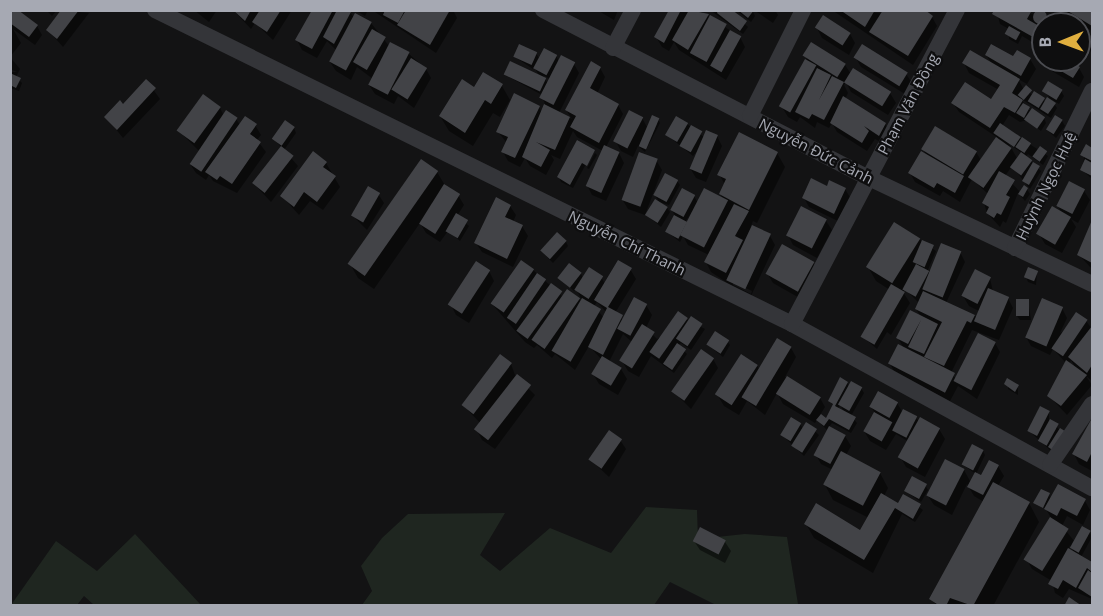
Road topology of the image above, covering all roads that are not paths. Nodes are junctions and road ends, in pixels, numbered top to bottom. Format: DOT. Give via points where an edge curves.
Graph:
graph roads {
  1 [pos="155,10"];
  2 [pos="543,10"];
  3 [pos="633,10"];
  4 [pos="803,10"];
  5 [pos="957,10"];
  6 [pos="613,48"];
  7 [pos="1092,91"];
  8 [pos="750,116"];
  9 [pos="868,178"];
  10 [pos="1015,248"];
  11 [pos="1092,284"];
  12 [pos="792,324"];
  13 [pos="1092,404"];
  14 [pos="1050,465"];
  15 [pos="1092,488"];
  1 -- 12 [label="street, Nguyễn Chí Thanh"];
  2 -- 6 [label="street, Nguyễn Đức Cảnh"];
  3 -- 6 [label="street"];
  4 -- 8 [label="street"];
  5 -- 9 [label="street, Phạm Văn Đồng"];
  6 -- 8 [label="street, Nguyễn Đức Cảnh"];
  7 -- 10 [label="street, Huỳnh Ngọc Huệ"];
  8 -- 9 [label="street, Nguyễn Đức Cảnh"];
  9 -- 10 [label="street, Nguyễn Đức Cảnh"];
  9 -- 12 [label="street, Phạm Văn Đồng"];
  10 -- 11 [label="street, Nguyễn Đức Cảnh"];
  12 -- 14 [label="street, Nguyễn Chí Thanh"];
  13 -- 14 [label="street"];
  14 -- 15 [label="street, Nguyễn Chí Thanh"];
}
